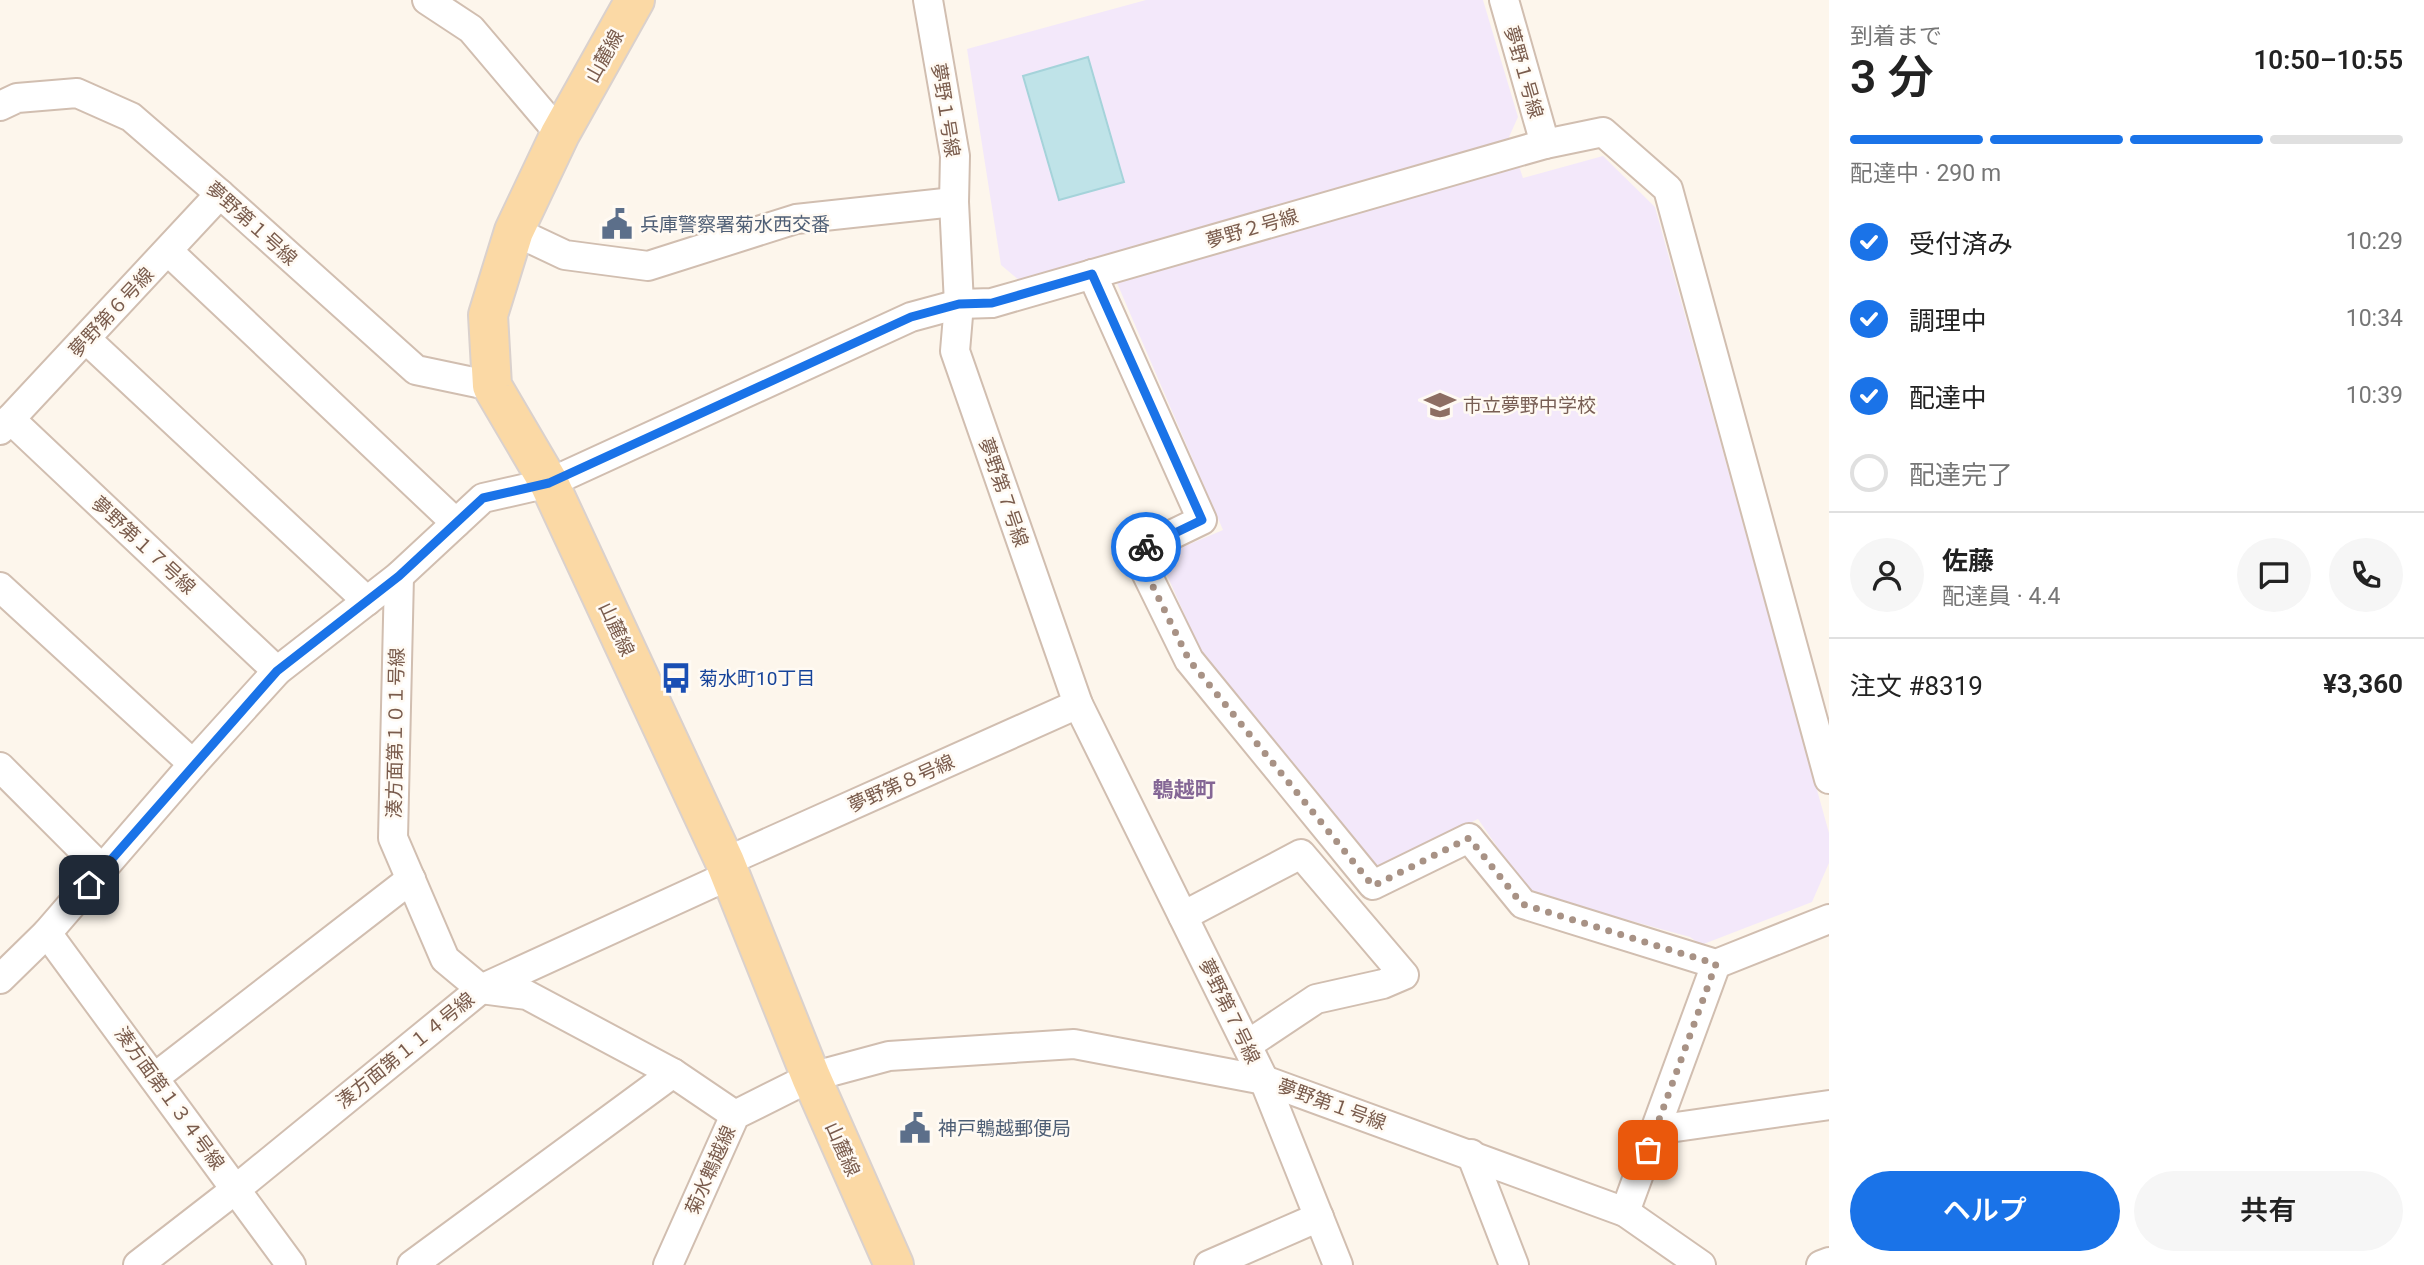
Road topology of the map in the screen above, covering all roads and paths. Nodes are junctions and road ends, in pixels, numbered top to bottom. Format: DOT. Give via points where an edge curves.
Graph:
graph roads {
  1 [pos="427,0"];
  2 [pos="635,0"];
  3 [pos="928,0"];
  4 [pos="1504,0"];
  5 [pos="0,106"];
  6 [pos="560,134"];
  7 [pos="1545,145"];
  8 [pos="220,194"];
  9 [pos="954,202"];
  10 [pos="514,231"];
  11 [pos="168,251"];
  12 [pos="1092,274"];
  13 [pos="959,304"];
  14 [pos="86,339"];
  15 [pos="492,386"];
  16 [pos="5,425"];
  17 [pos="549,483"];
  18 [pos="456,523"];
  19 [pos="399,576"];
  20 [pos="0,587"];
  21 [pos="367,601"];
  22 [pos="277,671"];
  23 [pos="1078,704"];
  24 [pos="193,764"];
  25 [pos="0,767"];
  26 [pos="1829,779"];
  27 [pos="728,868"];
  28 [pos="102,869"];
  29 [pos="411,879"];
  30 [pos="1183,916"];
  31 [pos="1829,919"];
  32 [pos="47,933"];
  33 [pos="1716,964"];
  34 [pos="0,979"];
  35 [pos="481,989"];
  36 [pos="1247,1045"];
  37 [pos="673,1073"];
  38 [pos="811,1077"];
  39 [pos="154,1078"];
  40 [pos="1264,1080"];
  41 [pos="1829,1105"];
  42 [pos="735,1115"];
  43 [pos="1656,1130"];
  44 [pos="1471,1154"];
  45 [pos="236,1189"];
  46 [pos="1625,1212"];
  47 [pos="1319,1217"];
  48 [pos="676,1262"];
  49 [pos="1829,1262"];
  50 [pos="138,1265"];
  51 [pos="291,1265"];
  52 [pos="412,1265"];
  53 [pos="894,1265"];
  54 [pos="1209,1265"];
  55 [pos="1338,1265"];
  56 [pos="1514,1265"];
  57 [pos="1701,1265"];
  58 [pos="1821,1265"];
  1 -- 6 [label="street" via="471,29"];
  2 -- 6 [label="main road, 山麓線"];
  3 -- 9 [label="street, 夢野１号線" via="955,156"];
  4 -- 7 [label="street, 夢野１号線"];
  5 -- 8 [label="street, 夢野第１号線" via="17,99 77,93 131,117"];
  6 -- 10 [label="main road, 山麓線"];
  7 -- 12 [label="street, 夢野２号線"];
  7 -- 26 [label="street, 夢野２号線" via="1603,132 1668,188"];
  8 -- 11 [label="street, 夢野第６号線"];
  8 -- 15 [label="street, 夢野第１号線" via="416,370"];
  9 -- 10 [label="street" via="796,219 648,266 565,255"];
  9 -- 13 [label="street, 夢野１号線"];
  10 -- 15 [label="main road, 山麓線" via="488,315"];
  11 -- 14 [label="street, 夢野第６号線"];
  11 -- 18 [label="street"];
  12 -- 13 [label="street, 夢野２号線" via="992,303"];
  12 -- 33 [label="street" via="1202,520 1136,552 1189,660 1373,886 1469,838 1522,904"];
  13 -- 17 [label="street" via="911,317"];
  13 -- 23 [label="street, 夢野第７号線" via="955,351"];
  14 -- 16 [label="street, 夢野第６号線"];
  14 -- 21 [label="street"];
  15 -- 17 [label="main road, 山麓線"];
  16 -- 22 [label="street, 夢野第１７号線"];
  17 -- 18 [label="street" via="483,498"];
  17 -- 27 [label="main road, 山麓線"];
  18 -- 19 [label="street"];
  19 -- 21 [label="street"];
  19 -- 29 [label="street, 湊方面第１０１号線" via="393,838"];
  20 -- 24 [label="street"];
  21 -- 22 [label="street"];
  22 -- 24 [label="street"];
  23 -- 27 [label="street, 夢野第８号線"];
  23 -- 30 [label="street, 夢野第７号線"];
  24 -- 28 [label="street"];
  25 -- 28 [label="street"];
  27 -- 35 [label="street, 夢野第８号線"];
  27 -- 38 [label="main road, 山麓線"];
  28 -- 32 [label="street"];
  29 -- 35 [label="street, 湊方面第１０１号線" via="445,959"];
  29 -- 39 [label="street"];
  30 -- 36 [label="street, 夢野第７号線"];
  30 -- 36 [label="street" via="1301,854 1404,975 1317,999"];
  31 -- 33 [label="street"];
  32 -- 34 [label="street"];
  32 -- 39 [label="street, 湊方面第１３４号線"];
  33 -- 43 [label="street"];
  35 -- 37 [label="street, 湊方面第１１４号線" via="527,995"];
  35 -- 45 [label="street, 湊方面第１１４号線"];
  36 -- 40 [label="street, 夢野第７号線"];
  37 -- 42 [label="street, 湊方面第１１４号線"];
  37 -- 52 [label="street"];
  38 -- 40 [label="street, 夢野第１号線" via="889,1056 1074,1044"];
  38 -- 42 [label="street, 菊水鵯越線"];
  38 -- 53 [label="main road, 山麓線"];
  39 -- 45 [label="street, 湊方面第１３４号線"];
  40 -- 44 [label="street, 夢野第１号線"];
  40 -- 47 [label="street, 夢野第７号線"];
  41 -- 43 [label="street"];
  42 -- 48 [label="street, 菊水鵯越線"];
  43 -- 46 [label="street"];
  44 -- 46 [label="street, 夢野第１号線"];
  44 -- 56 [label="street"];
  45 -- 50 [label="street, 湊方面第１１４号線"];
  45 -- 51 [label="street, 湊方面第１３４号線"];
  46 -- 57 [label="street, 夢野第１号線"];
  47 -- 54 [label="street"];
  47 -- 55 [label="street, 夢野第７号線"];
  49 -- 58 [label="street"];
}
